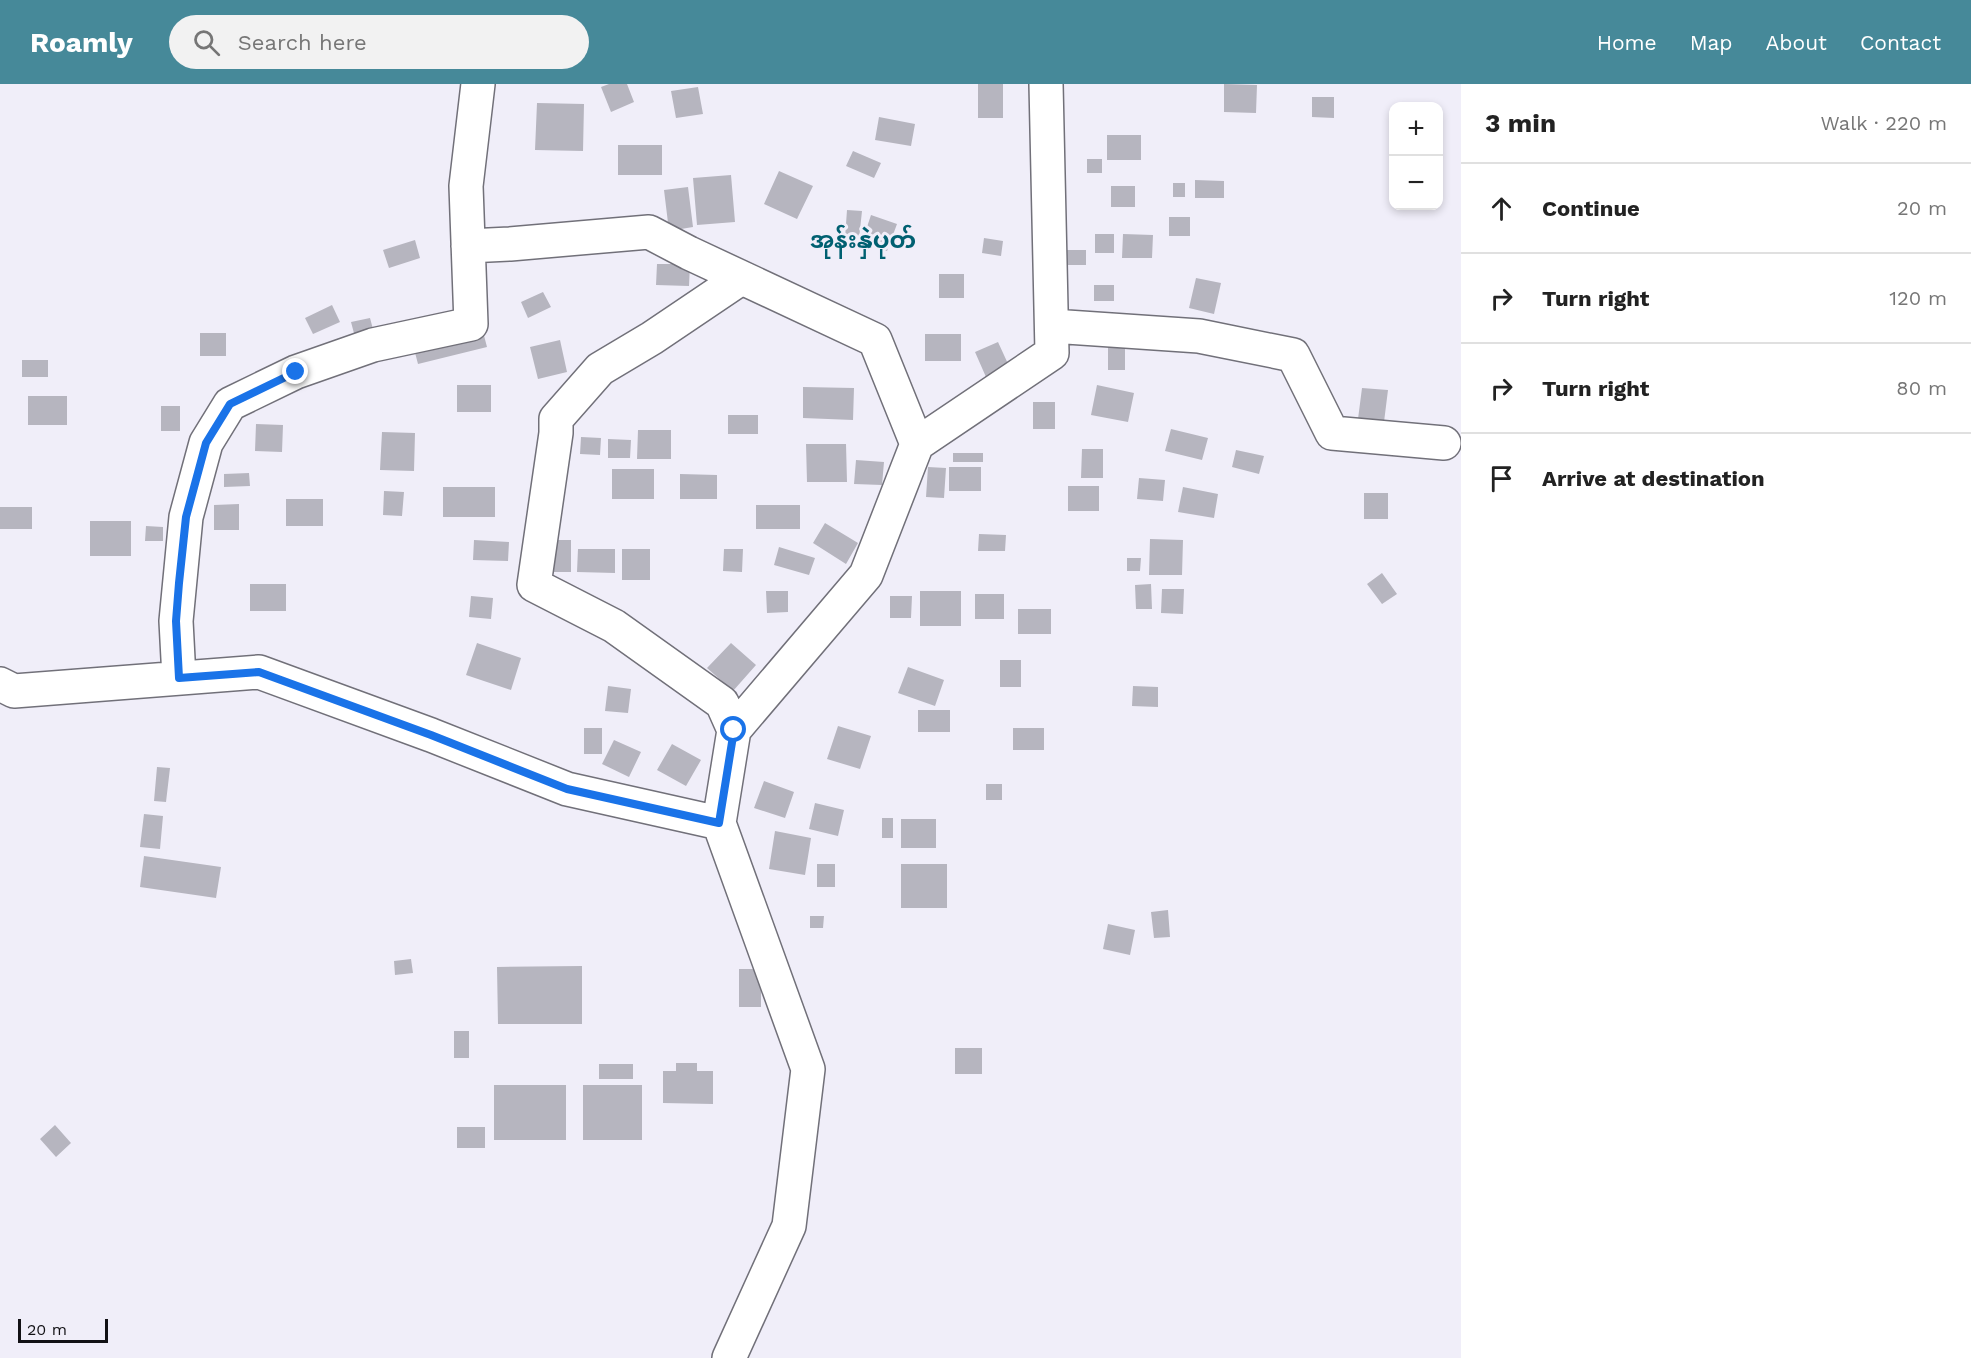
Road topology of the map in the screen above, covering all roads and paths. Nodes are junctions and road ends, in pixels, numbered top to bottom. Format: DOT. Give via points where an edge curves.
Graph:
graph roads {
  1 [pos="478,84"];
  2 [pos="1046,84"];
  3 [pos="468,246"];
  4 [pos="741,278"];
  5 [pos="1052,326"];
  6 [pos="1444,443"];
  7 [pos="917,444"];
  8 [pos="179,678"];
  9 [pos="0,684"];
  10 [pos="734,730"];
  11 [pos="719,823"];
  12 [pos="729,1358"];
  1 -- 3 [label="street" via="466,186"];
  2 -- 5 [label="street"];
  3 -- 4 [label="street" via="649,231"];
  3 -- 8 [label="street" via="471,324 373,345 296,372 230,404 206,443 186,517 176,621"];
  4 -- 7 [label="street" via="875,340"];
  4 -- 10 [label="street" via="600,369 556,419 534,585 614,626 722,704"];
  5 -- 6 [label="street" via="1198,336 1293,355 1332,433"];
  5 -- 7 [label="street" via="1052,353"];
  7 -- 10 [label="street" via="866,575"];
  8 -- 9 [label="street" via="14,691"];
  8 -- 11 [label="street" via="259,672 567,789"];
  10 -- 11 [label="street"];
  11 -- 12 [label="street" via="808,1069 789,1226"];
}
